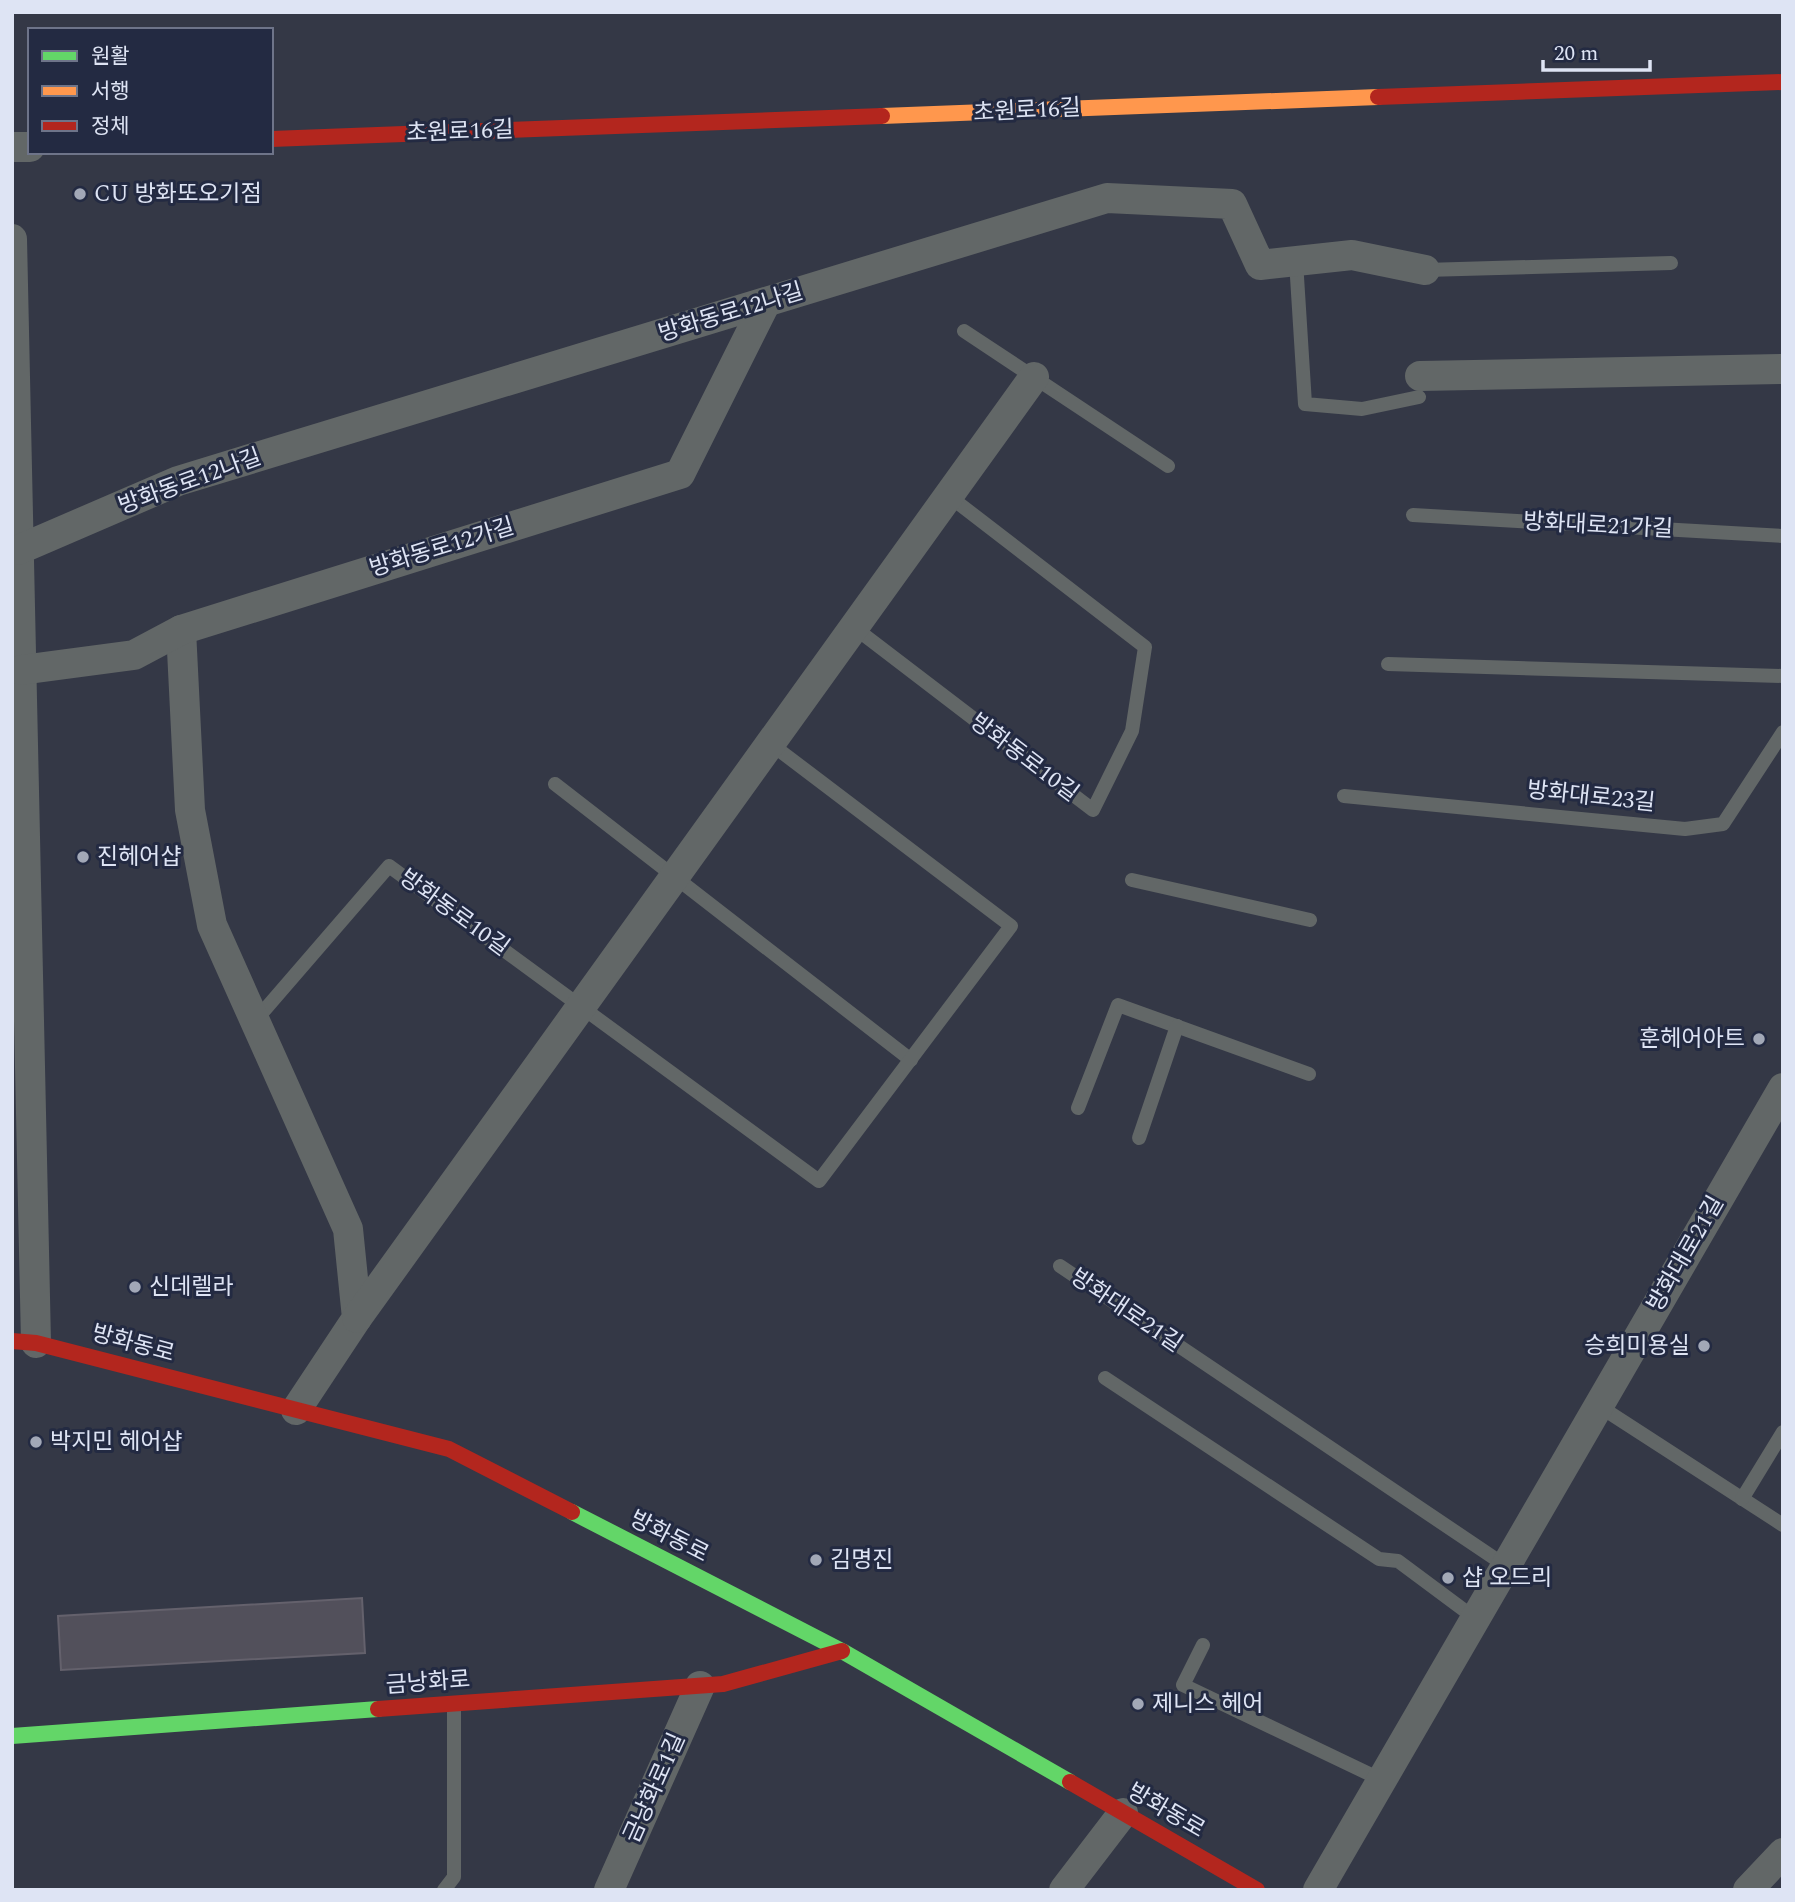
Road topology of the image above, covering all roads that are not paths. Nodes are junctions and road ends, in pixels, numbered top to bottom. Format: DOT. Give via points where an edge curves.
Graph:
graph roads {
  1 [pos="1783,82"];
  2 [pos="273,139"];
  3 [pos="12,239"];
  4 [pos="1296,261"];
  5 [pos="1671,263"];
  6 [pos="1424,270"];
  7 [pos="765,303"];
  8 [pos="964,331"];
  9 [pos="1783,369"];
  10 [pos="1034,377"];
  11 [pos="1419,387"];
  12 [pos="15,449"];
  13 [pos="1168,466"];
  14 [pos="949,496"];
  15 [pos="1413,515"];
  16 [pos="1783,536"];
  17 [pos="18,550"];
  18 [pos="855,628"];
  19 [pos="181,630"];
  20 [pos="1388,664"];
  21 [pos="17,670"];
  22 [pos="1783,676"];
  23 [pos="1783,732"];
  24 [pos="771,744"];
  25 [pos="555,784"];
  26 [pos="1344,796"];
  27 [pos="18,820"];
  28 [pos="675,877"];
  29 [pos="1132,880"];
  30 [pos="1310,920"];
  31 [pos="583,1006"];
  32 [pos="255,1021"];
  33 [pos="1177,1026"];
  34 [pos="911,1060"];
  35 [pos="1308,1074"];
  36 [pos="1783,1088"];
  37 [pos="1079,1108"];
  38 [pos="1775,1121"];
  39 [pos="22,1127"];
  40 [pos="1139,1138"];
  41 [pos="1060,1266"];
  42 [pos="357,1318"];
  43 [pos="24,1342"];
  44 [pos="1104,1378"];
  45 [pos="1599,1406"];
  46 [pos="296,1410"];
  47 [pos="1783,1432"];
  48 [pos="1742,1499"];
  49 [pos="1783,1525"];
  50 [pos="1506,1566"];
  51 [pos="1476,1619"];
  52 [pos="1203,1645"];
  53 [pos="842,1651"];
  54 [pos="700,1686"];
  55 [pos="454,1704"];
  56 [pos="12,1736"];
  57 [pos="1382,1780"];
  58 [pos="1123,1813"];
  59 [pos="1783,1853"];
  60 [pos="444,1890"];
  61 [pos="609,1890"];
  62 [pos="1064,1890"];
  63 [pos="1257,1890"];
  64 [pos="1318,1890"];
  65 [pos="1748,1890"];
  1 -- 2 [label="street, 초원로16길"];
  3 -- 12 [label="street"];
  4 -- 6 [label="street, 방화동로12나길" via="1352,255"];
  4 -- 7 [label="street, 방화동로12나길" via="1260,265 1232,204 1107,198"];
  4 -- 11 [label="lane" via="1305,404 1362,409"];
  5 -- 6 [label="lane"];
  7 -- 17 [label="street, 방화동로12나길" via="178,481"];
  7 -- 19 [label="street, 방화동로12가길" via="680,474"];
  8 -- 10 [label="lane"];
  9 -- 11 [label="street"];
  10 -- 13 [label="lane"];
  10 -- 14 [label="street"];
  12 -- 17 [label="street"];
  14 -- 18 [label="street"];
  14 -- 18 [label="lane, 방화동로10길" via="1145,647 1132,731 1093,810"];
  15 -- 16 [label="lane, 방화대로21가길"];
  17 -- 21 [label="street"];
  18 -- 24 [label="street"];
  19 -- 21 [label="street, 방화동로12가길" via="134,655"];
  19 -- 32 [label="street" via="190,810 212,925"];
  20 -- 22 [label="lane"];
  21 -- 27 [label="street"];
  23 -- 26 [label="lane, 방화대로23길" via="1723,824 1685,829"];
  24 -- 28 [label="street"];
  24 -- 34 [label="lane, 방화동로10길" via="1011,926"];
  25 -- 28 [label="lane"];
  27 -- 39 [label="street"];
  28 -- 31 [label="street"];
  28 -- 34 [label="lane"];
  29 -- 30 [label="lane"];
  31 -- 32 [label="lane, 방화동로10길" via="389,866"];
  31 -- 34 [label="lane, 방화동로10길" via="819,1181"];
  31 -- 42 [label="street"];
  32 -- 42 [label="street" via="348,1229"];
  33 -- 35 [label="lane"];
  33 -- 37 [label="lane" via="1118,1005"];
  33 -- 40 [label="lane"];
  36 -- 38 [label="street, 방화대로21길"];
  38 -- 45 [label="street, 방화대로21길"];
  39 -- 43 [label="street"];
  41 -- 50 [label="lane, 방화대로21길"];
  42 -- 46 [label="street"];
  43 -- 46 [label="street, 방화동로"];
  44 -- 51 [label="lane" via="1379,1559 1398,1561"];
  45 -- 48 [label="lane"];
  45 -- 50 [label="street, 방화대로21길"];
  46 -- 53 [label="street, 방화동로" via="449,1449"];
  47 -- 48 [label="lane"];
  48 -- 49 [label="lane"];
  50 -- 51 [label="street, 방화대로21길"];
  51 -- 57 [label="street, 방화대로21길"];
  52 -- 57 [label="lane" via="1183,1685"];
  53 -- 54 [label="street, 금낭화로" via="723,1684"];
  53 -- 58 [label="street, 방화동로"];
  54 -- 55 [label="street, 금낭화로"];
  54 -- 61 [label="street, 금낭화로1길"];
  55 -- 56 [label="street, 금낭화로"];
  55 -- 60 [label="lane" via="454,1877"];
  57 -- 64 [label="street, 방화대로21길"];
  58 -- 62 [label="street"];
  58 -- 63 [label="street, 방화동로"];
  59 -- 65 [label="street"];
}
